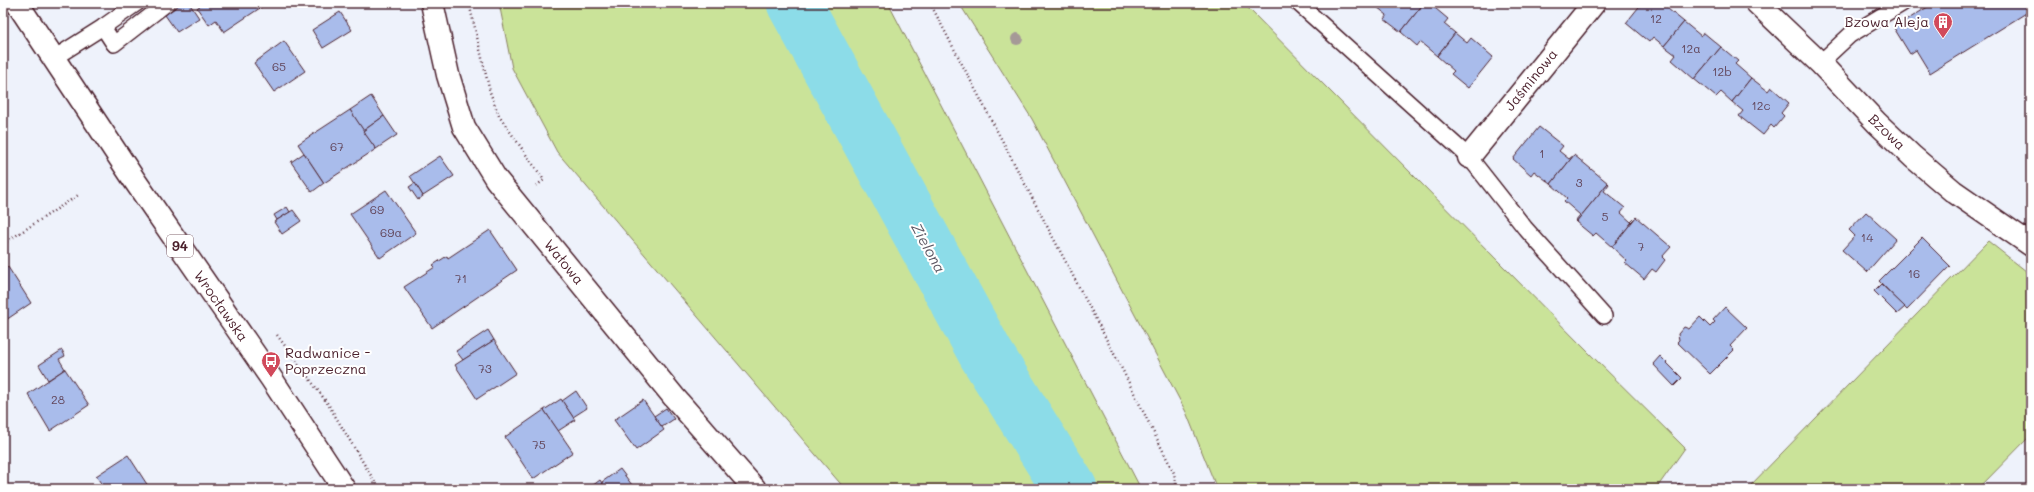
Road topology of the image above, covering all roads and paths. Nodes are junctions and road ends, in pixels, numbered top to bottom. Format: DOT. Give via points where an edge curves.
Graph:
graph roads {
  1 [pos="17,3"];
  2 [pos="137,3"];
  3 [pos="167,3"];
  4 [pos="432,3"];
  5 [pos="469,3"];
  6 [pos="930,3"];
  7 [pos="1298,3"];
  8 [pos="1594,3"];
  9 [pos="1757,3"];
  10 [pos="1903,3"];
  11 [pos="103,27"];
  12 [pos="54,58"];
  13 [pos="1820,63"];
  14 [pos="1469,158"];
  15 [pos="544,180"];
  16 [pos="80,194"];
  17 [pos="3,244"];
  18 [pos="2031,245"];
  19 [pos="1604,316"];
  20 [pos="344,489"];
  21 [pos="755,489"];
  22 [pos="1177,489"];
  1 -- 12 [label="street, Wrocławska / 94"];
  2 -- 11 [label="lane"];
  3 -- 11 [label="lane" via="114,44"];
  4 -- 21 [label="street, Wałowa" via="448,75 464,127 496,179 674,397"];
  5 -- 15 [label="path" via="490,92 499,116"];
  6 -- 22 [label="path" via="1123,370 1174,473"];
  7 -- 14 [label="lane"];
  8 -- 14 [label="street, Jaśminowa"];
  9 -- 13 [label="street, Bzowa"];
  10 -- 13 [label="lane" via="1850,35"];
  11 -- 12 [label="lane"];
  12 -- 20 [label="street, Wrocławska / 94"];
  13 -- 18 [label="street, Bzowa" via="1913,157 1953,190"];
  14 -- 19 [label="lane" via="1525,228"];
  16 -- 17 [label="path"];
}
